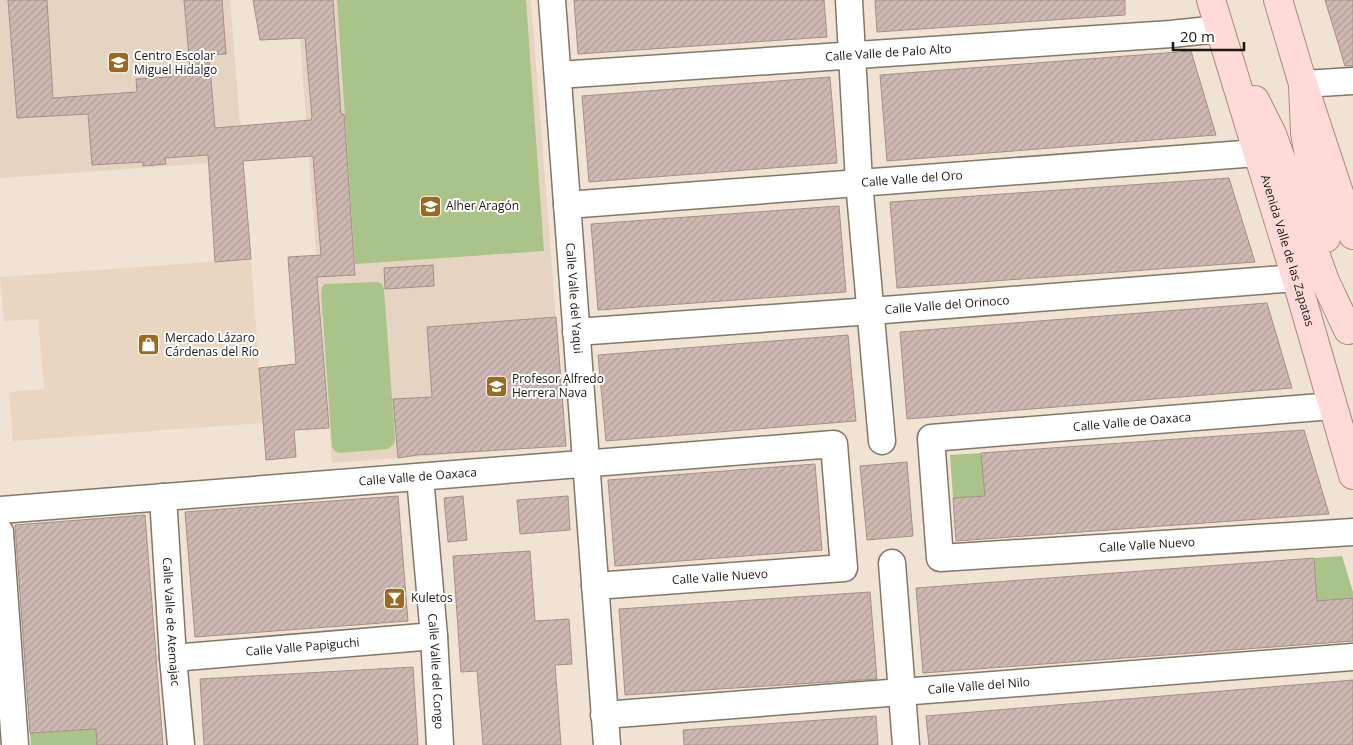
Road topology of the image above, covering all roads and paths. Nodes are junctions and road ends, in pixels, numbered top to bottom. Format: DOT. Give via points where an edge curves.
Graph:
graph roads {
  1 [pos="552,0"];
  2 [pos="849,0"];
  3 [pos="1211,0"];
  4 [pos="1278,0"];
  5 [pos="1219,29"];
  6 [pos="853,55"];
  7 [pos="558,75"];
  8 [pos="1353,81"];
  9 [pos="1303,84"];
  10 [pos="1257,153"];
  11 [pos="859,182"];
  12 [pos="567,205"];
  13 [pos="1353,235"];
  14 [pos="1296,278"];
  15 [pos="871,311"];
  16 [pos="587,331"];
  17 [pos="1350,339"];
  18 [pos="1333,406"];
  19 [pos="882,440"];
  20 [pos="586,464"];
  21 [pos="1353,475"];
  22 [pos="420,477"];
  23 [pos="163,497"];
  24 [pos="0,510"];
  25 [pos="0,532"];
  26 [pos="1353,532"];
  27 [pos="940,558"];
  28 [pos="892,563"];
  29 [pos="844,568"];
  30 [pos="595,586"];
  31 [pos="4,635"];
  32 [pos="434,636"];
  33 [pos="1353,657"];
  34 [pos="173,658"];
  35 [pos="902,692"];
  36 [pos="604,715"];
  37 [pos="15,745"];
  38 [pos="181,745"];
  39 [pos="440,745"];
  40 [pos="607,745"];
  41 [pos="906,745"];
  1 -- 7 [label="street, Calle Valle del Yaqui"];
  2 -- 6 [label="street"];
  3 -- 5 [label="main road, Avenida Valle de las Zapatas"];
  4 -- 9 [label="main road, Avenida Valle de las Zapatas"];
  5 -- 6 [label="street, Calle Valle de Palo Alto"];
  5 -- 10 [label="main road, Avenida Valle de las Zapatas"];
  5 -- 17 [label="main road, Avenida Valle de las Zapatas" via="1272,134 1325,281"];
  6 -- 7 [label="street, Calle Valle de Palo Alto"];
  6 -- 11 [label="street"];
  7 -- 12 [label="street, Calle Valle del Yaqui"];
  8 -- 9 [label="street"];
  9 -- 13 [label="main road, Avenida Valle de las Zapatas"];
  9 -- 17 [label="main road, Avenida Valle de las Zapatas" via="1305,133 1317,201"];
  10 -- 11 [label="street, Calle Valle del Oro"];
  10 -- 14 [label="main road, Avenida Valle de las Zapatas"];
  11 -- 12 [label="street, Calle Valle del Oro"];
  11 -- 15 [label="street"];
  12 -- 16 [label="street, Calle Valle del Yaqui"];
  14 -- 15 [label="street, Calle Valle del Orinoco"];
  14 -- 18 [label="main road, Avenida Valle de las Zapatas"];
  15 -- 16 [label="street, Calle Valle del Orinoco"];
  15 -- 19 [label="street"];
  16 -- 20 [label="street, Calle Valle del Yaqui"];
  18 -- 21 [label="main road, Avenida Valle de las Zapatas"];
  18 -- 27 [label="street, Calle Valle de Oaxaca" via="930,438"];
  20 -- 22 [label="street, Calle Valle de Oaxaca"];
  20 -- 29 [label="street, Calle Valle de Oaxaca" via="834,444"];
  20 -- 30 [label="street, Calle Valle del Yaqui"];
  22 -- 23 [label="street, Calle Valle de Oaxaca"];
  22 -- 32 [label="street, Calle Valle del Congo"];
  23 -- 24 [label="street, Calle Valle de Oaxaca"];
  23 -- 34 [label="street, Calle Valle de Atemajac"];
  25 -- 31 [label="street"];
  26 -- 27 [label="street, Calle Valle Nuevo"];
  28 -- 35 [label="street"];
  29 -- 30 [label="street, Calle Valle Nuevo"];
  30 -- 36 [label="street, Calle Valle del Yaqui"];
  31 -- 37 [label="street"];
  32 -- 34 [label="street, Calle Valle Papiguchi"];
  32 -- 39 [label="street, Calle Valle del Congo"];
  33 -- 35 [label="street, Calle Valle del Nilo"];
  34 -- 38 [label="street, Calle Valle de Atemajac"];
  35 -- 36 [label="street, Calle Valle del Nilo"];
  35 -- 41 [label="street"];
  36 -- 40 [label="street, Calle Valle del Yaqui"];
}
